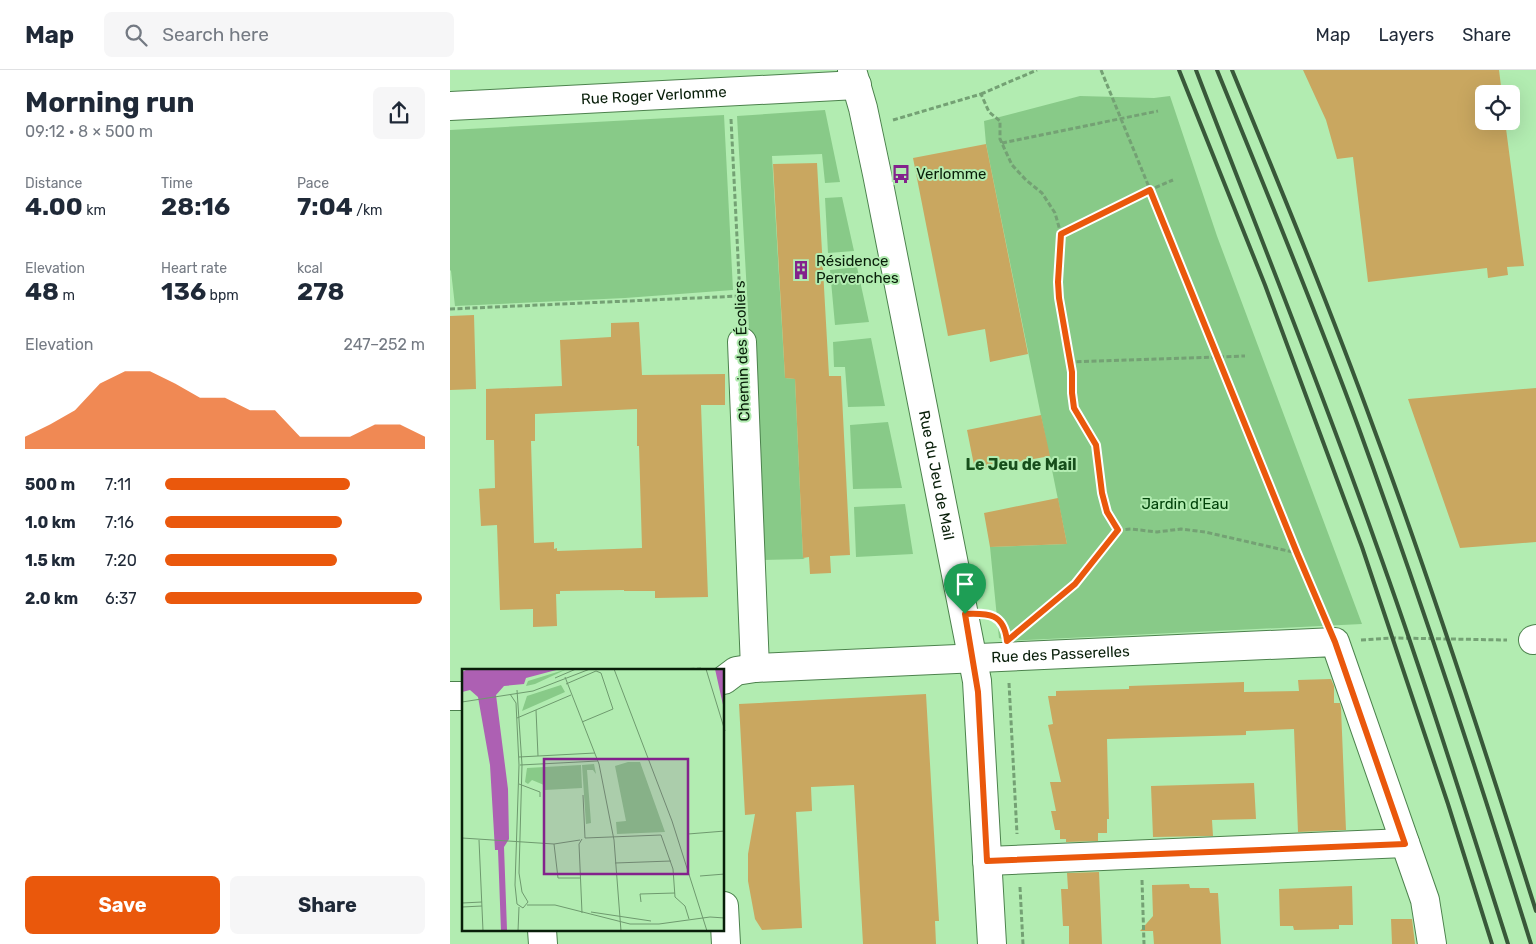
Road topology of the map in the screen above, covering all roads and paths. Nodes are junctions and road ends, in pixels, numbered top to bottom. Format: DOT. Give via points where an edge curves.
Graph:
graph roads {
  1 [pos="1036,70"];
  2 [pos="1101,70"];
  3 [pos="854,78"];
  4 [pos="981,94"];
  5 [pos="450,106"];
  6 [pos="731,111"];
  7 [pos="1158,111"];
  8 [pos="1121,120"];
  9 [pos="868,132"];
  10 [pos="1002,143"];
  11 [pos="1173,180"];
  12 [pos="1150,190"];
  13 [pos="1061,234"];
  14 [pos="740,296"];
  15 [pos="450,309"];
  16 [pos="742,342"];
  17 [pos="1218,356"];
  18 [pos="1245,356"];
  19 [pos="1069,362"];
  20 [pos="1118,530"];
  21 [pos="1297,553"];
  22 [pos="965,614"];
  23 [pos="1535,639"];
  24 [pos="1335,642"];
  25 [pos="1007,649"];
  26 [pos="973,658"];
  27 [pos="755,668"];
  28 [pos="725,673"];
  29 [pos="1405,844"];
  30 [pos="1140,854"];
  31 [pos="1019,859"];
  32 [pos="987,861"];
  33 [pos="725,925"];
  34 [pos="726,944"];
  35 [pos="992,944"];
  36 [pos="1023,944"];
  37 [pos="1144,944"];
  38 [pos="1432,944"];
  1 -- 4 [label="path"];
  2 -- 8 [label="path"];
  3 -- 5 [label="street, Rue Roger Verlomme"];
  3 -- 9 [label="street, Rue du Jeu de Mail"];
  4 -- 9 [label="path" via="888,122"];
  4 -- 10 [label="path" via="989,112 1000,121"];
  6 -- 14 [label="path, Chemin des Écoliers"];
  7 -- 8 [label="path"];
  8 -- 10 [label="path"];
  8 -- 12 [label="path"];
  9 -- 22 [label="street, Rue du Jeu de Mail"];
  10 -- 13 [label="path" via="1012,165 1042,193"];
  11 -- 12 [label="path"];
  12 -- 13 [label="path"];
  12 -- 17 [label="path"];
  13 -- 19 [label="path" via="1058,282"];
  14 -- 15 [label="path"];
  14 -- 16 [label="path, Chemin des Écoliers"];
  16 -- 27 [label="street, Chemin des Écoliers"];
  17 -- 18 [label="path"];
  17 -- 19 [label="path"];
  17 -- 21 [label="path"];
  19 -- 20 [label="path" via="1074,408 1096,445 1102,493 1107,512"];
  20 -- 21 [label="path" via="1205,532"];
  20 -- 25 [label="path" via="1075,584"];
  21 -- 24 [label="path"];
  22 -- 25 [label="path" via="994,616 1004,629"];
  22 -- 26 [label="street, Rue du Jeu de Mail"];
  23 -- 24 [label="path" via="1393,638"];
  24 -- 25 [label="street, Rue des Passerelles"];
  24 -- 29 [label="street"];
  25 -- 26 [label="street, Rue des Passerelles"];
  25 -- 31 [label="path"];
  26 -- 27 [label="street, Rue des Passerelles"];
  26 -- 32 [label="street, Rue du Jeu de Mail" via="978,692"];
  27 -- 28 [label="street, Rue des Passerelles"];
  29 -- 30 [label="street"];
  29 -- 38 [label="street" via="1425,900"];
  30 -- 31 [label="street"];
  30 -- 37 [label="path"];
  31 -- 32 [label="street"];
  31 -- 36 [label="path"];
  32 -- 35 [label="street, Rue du Jeu de Mail"];
  33 -- 34 [label="street"];
}
